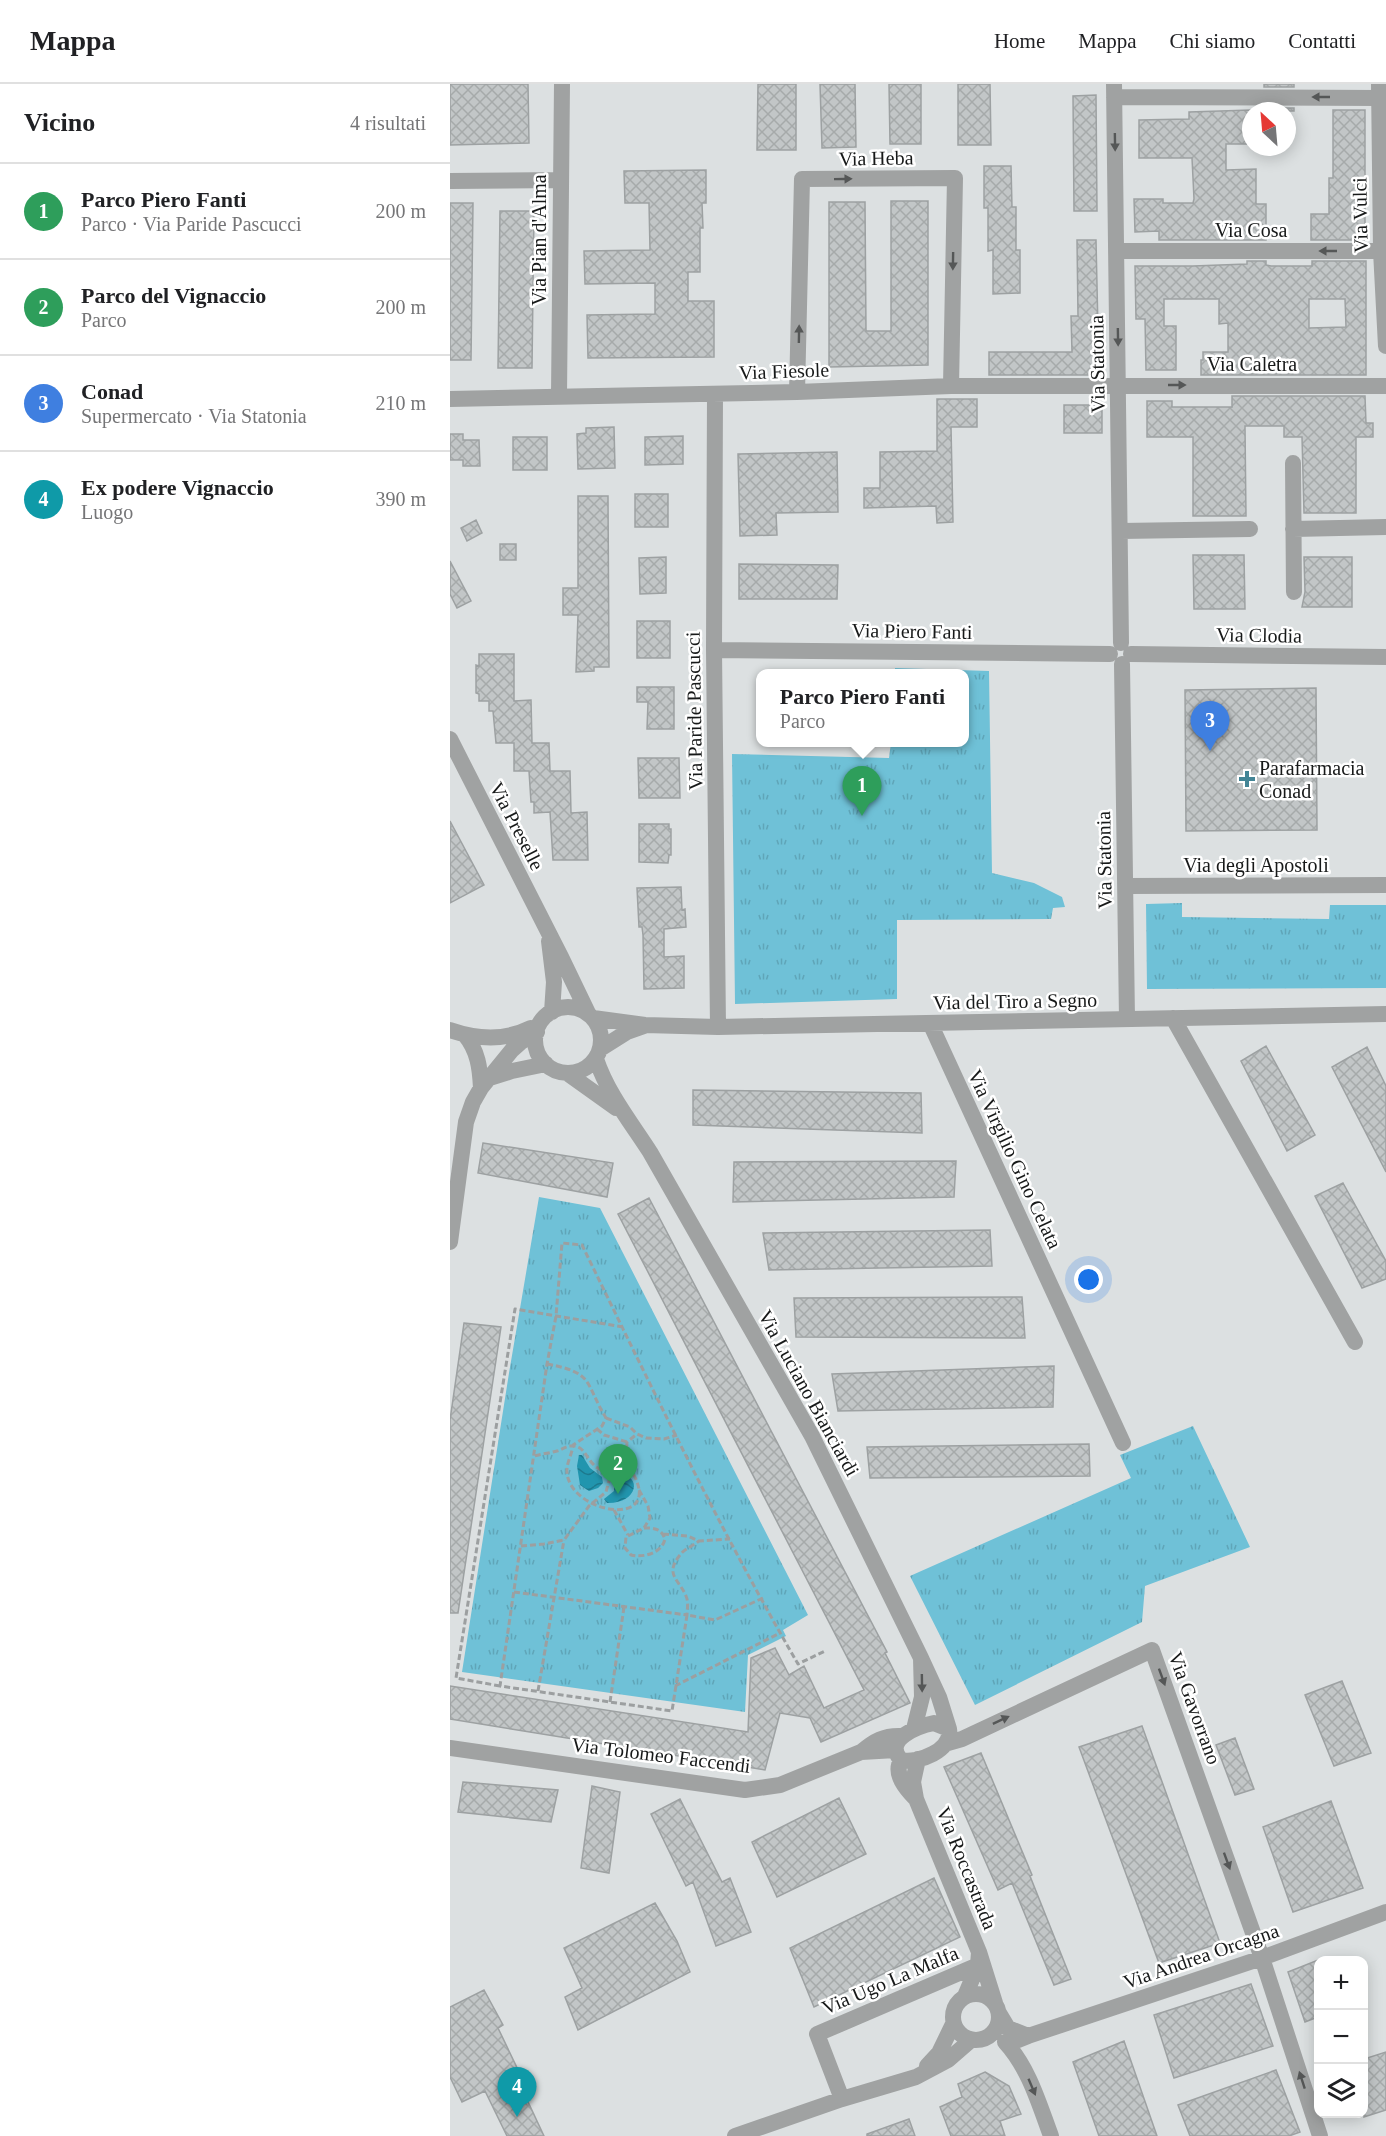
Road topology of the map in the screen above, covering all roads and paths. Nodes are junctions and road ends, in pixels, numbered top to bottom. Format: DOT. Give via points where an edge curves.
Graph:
graph roads {
  1 [pos="562,84"];
  2 [pos="1114,90"];
  3 [pos="1379,91"];
  4 [pos="561,180"];
  5 [pos="450,181"];
  6 [pos="1383,251"];
  7 [pos="1117,252"];
  8 [pos="1386,346"];
  9 [pos="1119,385"];
  10 [pos="951,386"];
  11 [pos="1386,386"];
  12 [pos="797,392"];
  13 [pos="715,394"];
  14 [pos="559,396"];
  15 [pos="450,399"];
  16 [pos="1293,463"];
  17 [pos="1386,527"];
  18 [pos="1250,529"];
  19 [pos="1293,529"];
  20 [pos="1121,531"];
  21 [pos="1294,592"];
  22 [pos="714,650"];
  23 [pos="1121,654"];
  24 [pos="1386,657"];
  25 [pos="450,739"];
  26 [pos="1386,885"];
  27 [pos="1126,886"];
  28 [pos="548,931"];
  29 [pos="1386,1014"];
  30 [pos="590,1016"];
  31 [pos="1173,1018"];
  32 [pos="1127,1019"];
  33 [pos="543,1023"];
  34 [pos="930,1023"];
  35 [pos="645,1025"];
  36 [pos="718,1027"];
  37 [pos="457,1033"];
  38 [pos="598,1054"];
  39 [pos="546,1064"];
  40 [pos="567,1074"];
  41 [pos="485,1083"];
  42 [pos="623,1115"];
  43 [pos="450,1242"];
  44 [pos="556,1316"];
  45 [pos="623,1328"];
  46 [pos="1355,1342"];
  47 [pos="547,1365"];
  48 [pos="606,1418"];
  49 [pos="597,1429"];
  50 [pos="637,1434"];
  51 [pos="677,1436"];
  52 [pos="627,1442"];
  53 [pos="1123,1443"];
  54 [pos="573,1445"];
  55 [pos="534,1456"];
  56 [pos="622,1465"];
  57 [pos="607,1472"];
  58 [pos="639,1490"];
  59 [pos="591,1504"];
  60 [pos="614,1510"];
  61 [pos="644,1528"];
  62 [pos="663,1534"];
  63 [pos="629,1535"];
  64 [pos="730,1539"];
  65 [pos="564,1540"];
  66 [pos="699,1541"];
  67 [pos="521,1546"];
  68 [pos="514,1593"];
  69 [pos="554,1598"];
  70 [pos="763,1598"];
  71 [pos="624,1607"];
  72 [pos="687,1615"];
  73 [pos="780,1633"];
  74 [pos="825,1650"];
  75 [pos="921,1658"];
  76 [pos="501,1686"];
  77 [pos="675,1686"];
  78 [pos="538,1691"];
  79 [pos="610,1702"];
  80 [pos="949,1736"];
  81 [pos="903,1744"];
  82 [pos="450,1748"];
  83 [pos="918,1759"];
  84 [pos="916,1799"];
  85 [pos="1386,1912"];
  86 [pos="1262,1958"];
  87 [pos="978,1959"];
  88 [pos="965,1996"];
  89 [pos="997,2008"];
  90 [pos="954,2024"];
  91 [pos="1028,2036"];
  92 [pos="978,2039"];
  93 [pos="1005,2042"];
  94 [pos="916,2077"];
  95 [pos="842,2099"];
  96 [pos="735,2136"];
  97 [pos="1051,2136"];
  98 [pos="1320,2136"];
  1 -- 4 [label="street, Via Pian d'Alma"];
  3 -- 2 [label="street, one-way"];
  2 -- 7 [label="street, Via Statonia, one-way"];
  3 -- 6 [label="street, Via Vulci"];
  4 -- 5 [label="street"];
  4 -- 14 [label="street, Via Pian d'Alma"];
  6 -- 7 [label="street, Via Cosa, one-way"];
  6 -- 8 [label="street, Via Vulci"];
  7 -- 9 [label="street, Via Statonia, one-way"];
  9 -- 10 [label="street, Via Fiesole"];
  9 -- 11 [label="street, Via Caletra, one-way"];
  9 -- 20 [label="street, Via Statonia"];
  10 -- 12 [label="street, Via Fiesole"];
  12 -- 10 [label="street, Via Heba, one-way" via="802,179 955,178"];
  12 -- 13 [label="street, Via Fiesole"];
  13 -- 14 [label="street, Via Fiesole"];
  13 -- 22 [label="street, Via Paride Pascucci"];
  14 -- 15 [label="street, Via Fiesole"];
  16 -- 19 [label="street"];
  17 -- 19 [label="street"];
  18 -- 20 [label="street"];
  19 -- 21 [label="street"];
  20 -- 23 [label="street, Via Statonia"];
  22 -- 23 [label="street, Via Piero Fanti"];
  22 -- 36 [label="street, Via Paride Pascucci"];
  23 -- 24 [label="street, Via Clodia"];
  23 -- 27 [label="street, Via Statonia"];
  25 -- 28 [label="street, Via Preselle"];
  26 -- 27 [label="street, Via degli Apostoli"];
  27 -- 32 [label="street, Via Statonia"];
  28 -- 30 [label="street, Via Preselle"];
  28 -- 33 [label="street, Via Preselle" via="554,982"];
  29 -- 31 [label="street, Via del Tiro a Segno"];
  30 -- 33 [label="street" via="570,1007"];
  30 -- 35 [label="street, Via del Tiro a Segno"];
  30 -- 38 [label="street" via="602,1038"];
  31 -- 32 [label="street, Via del Tiro a Segno"];
  31 -- 46 [label="street"];
  32 -- 34 [label="street, Via del Tiro a Segno"];
  33 -- 37 [label="street" via="510,1036"];
  33 -- 39 [label="street" via="537,1049"];
  33 -- 41 [label="street"];
  34 -- 36 [label="street, Via del Tiro a Segno"];
  34 -- 53 [label="street, Via Virgilio Gino Celata"];
  35 -- 36 [label="street, Via del Tiro a Segno"];
  35 -- 38 [label="street, Via del Tiro a Segno" via="627,1032"];
  37 -- 41 [label="street" via="476,1051"];
  38 -- 40 [label="street" via="588,1067"];
  38 -- 42 [label="street" via="607,1086"];
  39 -- 40 [label="street"];
  39 -- 41 [label="street" via="512,1071"];
  40 -- 42 [label="street"];
  41 -- 43 [label="street" via="466,1122"];
  42 -- 75 [label="street, Via Luciano Bianciardi" via="650,1152 812,1436"];
  44 -- 45 [label="path"];
  44 -- 45 [label="path" via="562,1243 582,1245"];
  44 -- 47 [label="path"];
  44 -- 76 [label="path" via="514,1309 456,1678"];
  45 -- 51 [label="path"];
  47 -- 48 [label="path" via="583,1377"];
  47 -- 55 [label="path"];
  48 -- 49 [label="path"];
  48 -- 50 [label="path" via="630,1427"];
  49 -- 52 [label="path"];
  49 -- 54 [label="path"];
  50 -- 51 [label="path" via="664,1439"];
  50 -- 52 [label="path"];
  51 -- 64 [label="path"];
  52 -- 56 [label="path" via="627,1460"];
  54 -- 55 [label="path"];
  54 -- 57 [label="path" via="583,1450 596,1468"];
  54 -- 59 [label="path" via="568,1478"];
  55 -- 67 [label="path"];
  56 -- 57 [label="path"];
  56 -- 58 [label="path" via="633,1474"];
  57 -- 59 [label="path" via="610,1477 606,1492"];
  58 -- 60 [label="path" via="632,1506"];
  58 -- 61 [label="path" via="650,1518"];
  59 -- 60 [label="path"];
  59 -- 65 [label="path"];
  60 -- 63 [label="path"];
  61 -- 62 [label="path" via="655,1528"];
  61 -- 63 [label="path"];
  62 -- 63 [label="path" via="660,1549 642,1556 627,1552 624,1542"];
  62 -- 66 [label="path"];
  64 -- 66 [label="path"];
  64 -- 70 [label="path"];
  65 -- 67 [label="path"];
  65 -- 69 [label="path"];
  66 -- 72 [label="path" via="680,1553 672,1570 686,1596"];
  67 -- 68 [label="path"];
  68 -- 69 [label="path"];
  68 -- 76 [label="path"];
  69 -- 71 [label="path"];
  69 -- 78 [label="path"];
  70 -- 72 [label="path" via="715,1620"];
  70 -- 73 [label="path"];
  71 -- 72 [label="path"];
  71 -- 79 [label="path"];
  72 -- 77 [label="path"];
  73 -- 74 [label="path" via="798,1664"];
  73 -- 77 [label="path"];
  75 -- 80 [label="street, Via Luciano Bianciardi" via="939,1697"];
  75 -- 81 [label="street, Via Luciano Bianciardi, one-way" via="922,1697"];
  76 -- 78 [label="path"];
  77 -- 79 [label="path" via="672,1711"];
  78 -- 79 [label="path"];
  80 -- 81 [label="street" via="934,1723"];
  80 -- 83 [label="street" via="933,1753"];
  80 -- 86 [label="street, Via Gavorrano, one-way" via="962,1739 1152,1650"];
  81 -- 82 [label="street, Via Tolomeo Faccendi" via="888,1735 861,1752 780,1785 745,1790"];
  81 -- 83 [label="street"];
  81 -- 84 [label="street, Via Roccastrada" via="898,1774"];
  83 -- 84 [label="street, Via Roccastrada" via="913,1782"];
  84 -- 87 [label="street, Via Roccastrada"];
  85 -- 86 [label="street, Via Andrea Orcagna"];
  86 -- 91 [label="street, Via Andrea Orcagna"];
  98 -- 86 [label="street, one-way"];
  87 -- 88 [label="street"];
  87 -- 89 [label="street, Via Roccastrada"];
  87 -- 95 [label="street, Via Ugo La Malfa" via="818,2034"];
  88 -- 89 [label="street" via="985,1995"];
  88 -- 90 [label="street" via="955,2005"];
  89 -- 91 [label="street" via="1008,2028"];
  89 -- 92 [label="street" via="996,2029"];
  90 -- 92 [label="street" via="960,2034"];
  90 -- 94 [label="street" via="939,2054"];
  91 -- 93 [label="street, Via Andrea Orcagna"];
  92 -- 93 [label="street, Via Andrea Orcagna"];
  92 -- 94 [label="street"];
  93 -- 97 [label="street, one-way" via="1018,2057"];
  94 -- 95 [label="street"];
  95 -- 96 [label="street"];
}
